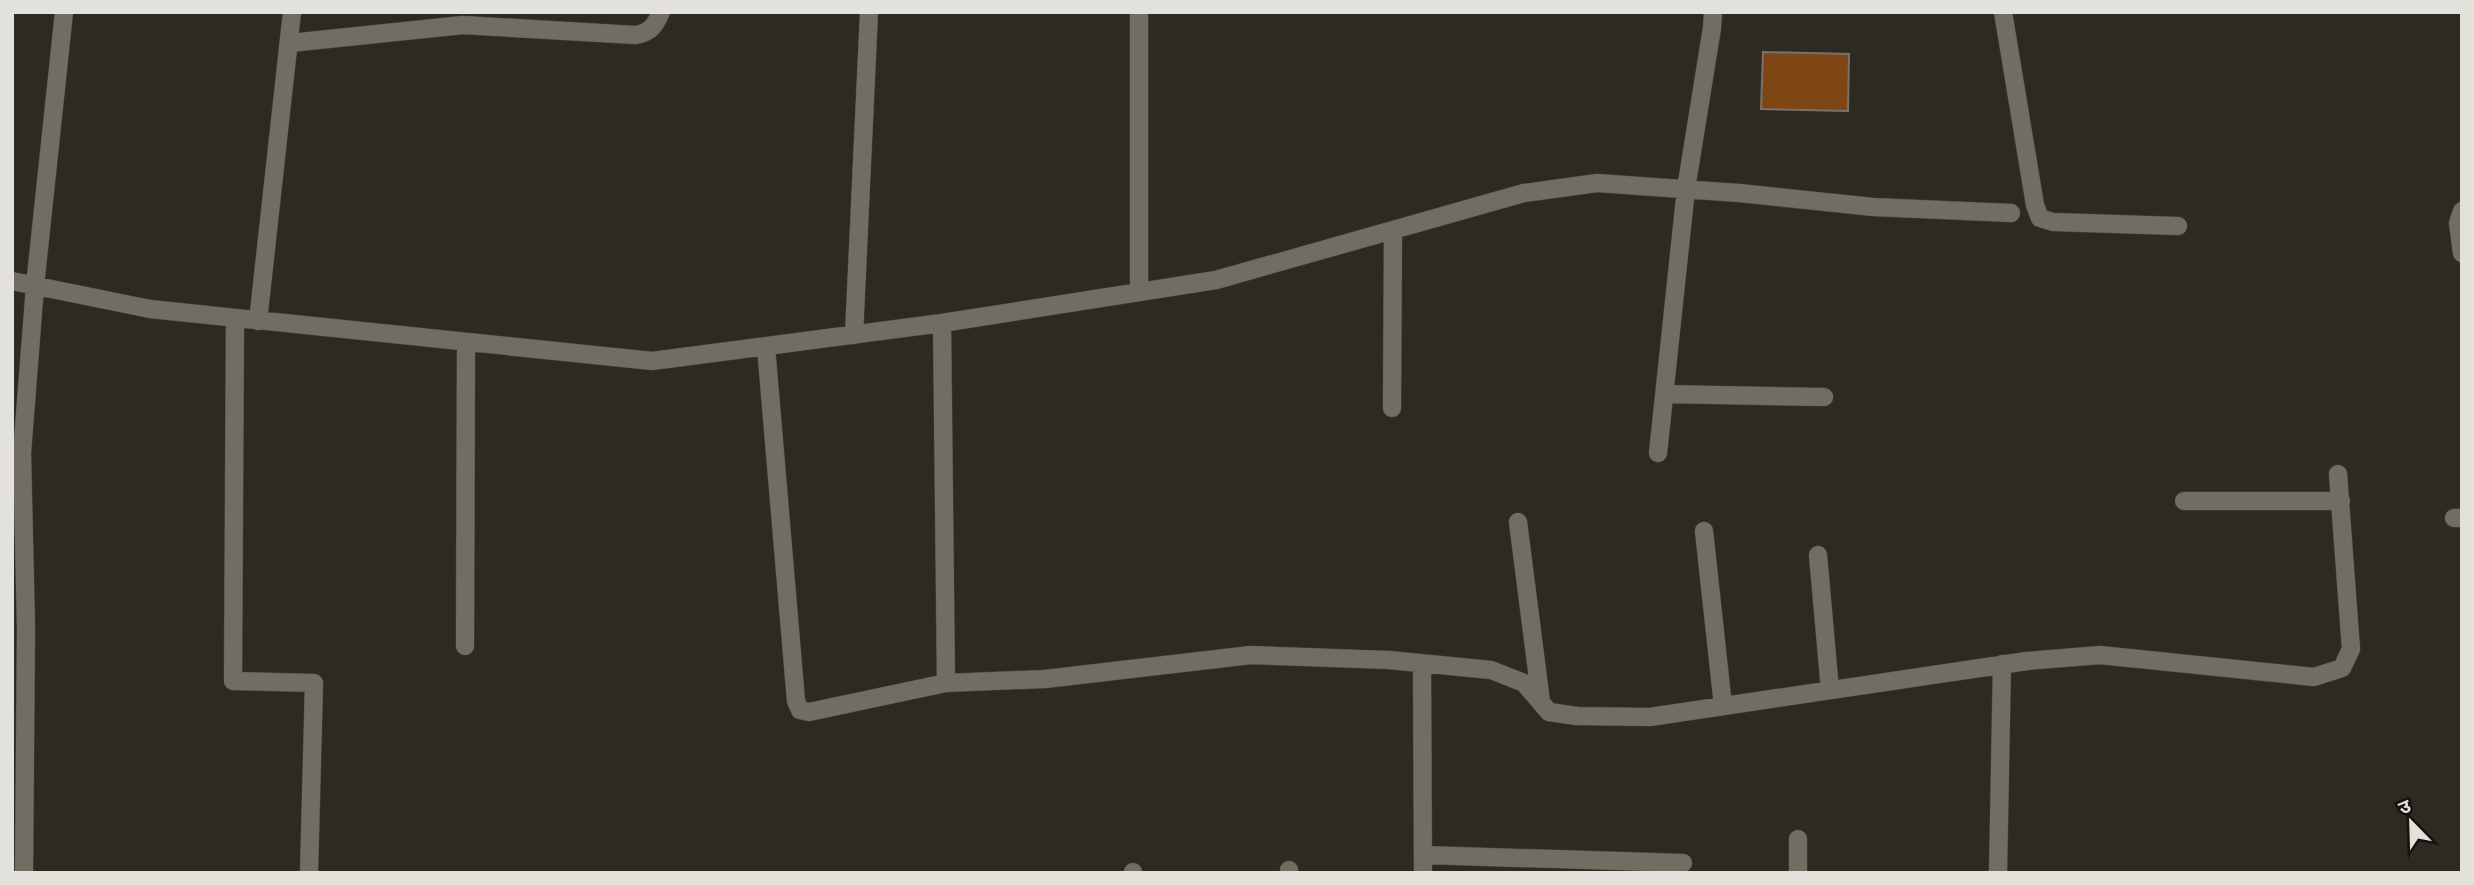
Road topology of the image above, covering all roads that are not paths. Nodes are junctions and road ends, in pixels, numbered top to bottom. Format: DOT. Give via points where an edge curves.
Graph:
graph roads {
  1 [pos="64,12"];
  2 [pos="292,12"];
  3 [pos="661,12"];
  4 [pos="869,12"];
  5 [pos="1139,12"];
  6 [pos="1713,12"];
  7 [pos="2003,12"];
  8 [pos="464,18"];
  9 [pos="290,43"];
  10 [pos="1686,189"];
  11 [pos="2462,211"];
  12 [pos="2011,213"];
  13 [pos="2178,226"];
  14 [pos="1393,230"];
  15 [pos="2462,253"];
  16 [pos="12,281"];
  17 [pos="35,286"];
  18 [pos="1139,292"];
  19 [pos="234,319"];
  20 [pos="258,321"];
  21 [pos="943,323"];
  22 [pos="854,335"];
  23 [pos="466,343"];
  24 [pos="766,347"];
  25 [pos="1665,394"];
  26 [pos="1824,397"];
  27 [pos="1392,408"];
  28 [pos="1658,453"];
  29 [pos="2338,474"];
  30 [pos="2183,501"];
  31 [pos="2341,501"];
  32 [pos="1518,522"];
  33 [pos="1704,531"];
  34 [pos="1818,555"];
  35 [pos="19,627"];
  36 [pos="465,646"];
  37 [pos="1422,663"];
  38 [pos="2002,664"];
  39 [pos="946,683"];
  40 [pos="1830,690"];
  41 [pos="1541,703"];
  42 [pos="1723,706"];
  43 [pos="1798,839"];
  44 [pos="1682,863"];
  45 [pos="1424,864"];
  46 [pos="24,873"];
  47 [pos="309,873"];
  48 [pos="1798,873"];
  49 [pos="1998,873"];
  1 -- 17 [label="street"];
  2 -- 9 [label="street"];
  3 -- 8 [label="street" via="653,28 635,35"];
  4 -- 22 [label="street"];
  5 -- 18 [label="street"];
  6 -- 10 [label="street"];
  7 -- 13 [label="street" via="2040,218"];
  8 -- 9 [label="street"];
  9 -- 20 [label="street"];
  10 -- 12 [label="street" via="1873,207"];
  10 -- 14 [label="street" via="1597,183 1524,193"];
  10 -- 25 [label="street"];
  11 -- 15 [label="street" via="2458,223"];
  14 -- 18 [label="street" via="1216,280"];
  14 -- 27 [label="street"];
  16 -- 17 [label="street"];
  17 -- 19 [label="street" via="150,309"];
  17 -- 35 [label="street" via="22,453"];
  18 -- 21 [label="street"];
  19 -- 20 [label="street"];
  19 -- 47 [label="street" via="233,681 314,683"];
  20 -- 23 [label="street"];
  21 -- 22 [label="street"];
  21 -- 39 [label="street"];
  22 -- 24 [label="street"];
  23 -- 24 [label="street" via="652,362"];
  23 -- 36 [label="street"];
  24 -- 39 [label="street" via="800,710 809,712"];
  25 -- 26 [label="street"];
  25 -- 28 [label="street"];
  29 -- 31 [label="street"];
  30 -- 31 [label="street"];
  31 -- 38 [label="street" via="2351,649 2342,668 2314,677 2100,655"];
  32 -- 41 [label="street"];
  33 -- 42 [label="street"];
  34 -- 40 [label="street"];
  35 -- 46 [label="street"];
  37 -- 39 [label="street" via="1251,655 1045,679"];
  37 -- 41 [label="street" via="1491,670 1524,683"];
  37 -- 45 [label="street"];
  38 -- 40 [label="street"];
  38 -- 49 [label="street"];
  40 -- 42 [label="street"];
  41 -- 42 [label="street" via="1549,712 1577,716 1638,717"];
  43 -- 48 [label="street"];
  44 -- 45 [label="street"];
}
